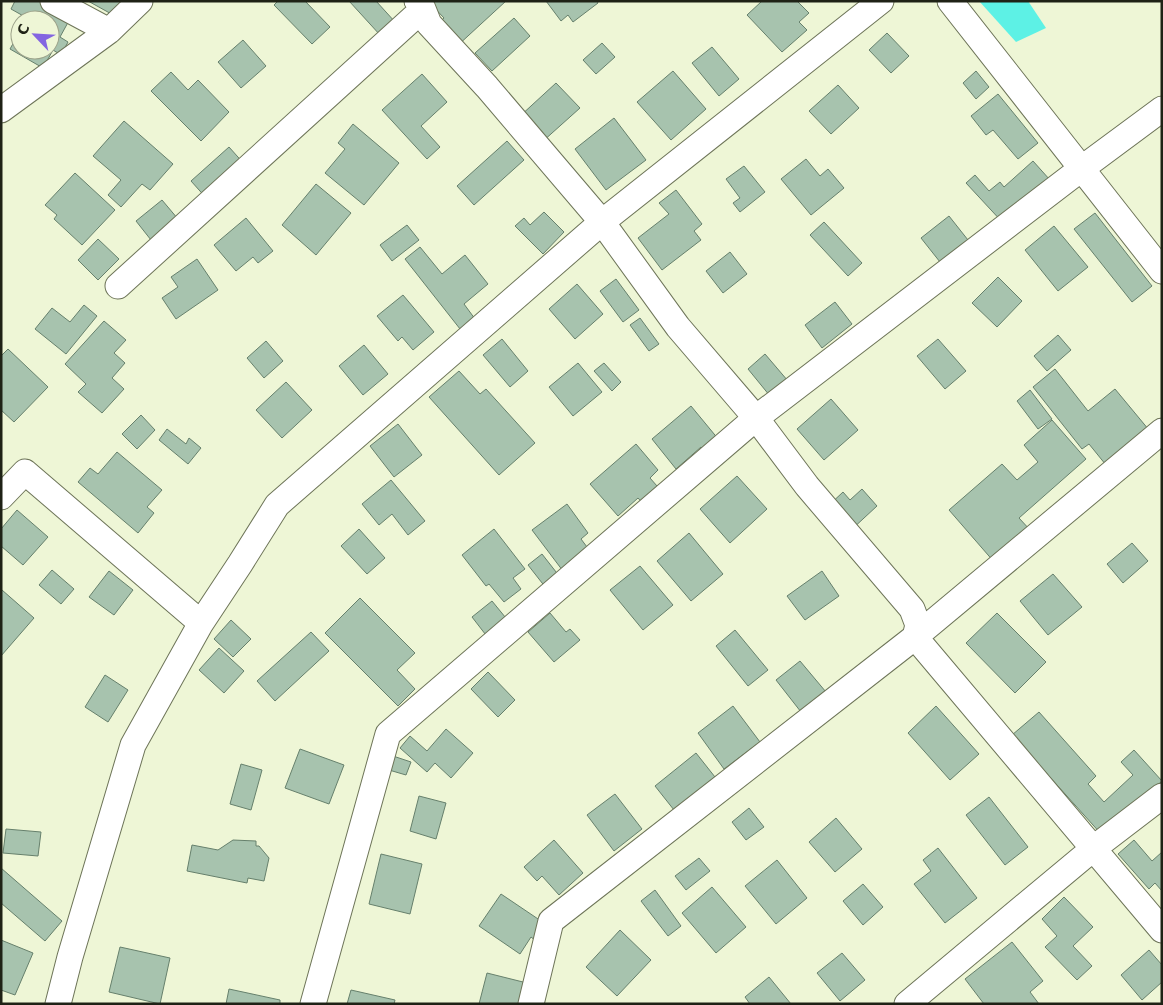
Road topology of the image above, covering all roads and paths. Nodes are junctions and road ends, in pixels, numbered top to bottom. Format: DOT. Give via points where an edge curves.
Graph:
graph roads {
  1 [pos="52,1"];
  2 [pos="140,1"];
  3 [pos="881,1"];
  4 [pos="950,1"];
  5 [pos="420,5"];
  6 [pos="109,30"];
  7 [pos="1162,109"];
  8 [pos="1,110"];
  9 [pos="1082,169"];
  10 [pos="602,222"];
  11 [pos="1162,271"];
  12 [pos="118,286"];
  13 [pos="756,418"];
  14 [pos="1162,431"];
  15 [pos="1,497"];
  16 [pos="201,623"];
  17 [pos="916,637"];
  18 [pos="1162,796"];
  19 [pos="1094,848"];
  20 [pos="1162,930"];
  21 [pos="58,1004"];
  22 [pos="313,1004"];
  23 [pos="531,1004"];
  24 [pos="907,1004"];
  1 -- 6 [label="lane"];
  2 -- 6 [label="lane"];
  3 -- 10 [label="lane"];
  4 -- 9 [label="lane"];
  5 -- 10 [label="lane" via="429,24"];
  5 -- 12 [label="lane"];
  6 -- 8 [label="lane"];
  7 -- 9 [label="lane"];
  9 -- 11 [label="lane"];
  9 -- 13 [label="lane"];
  10 -- 13 [label="lane" via="678,326"];
  10 -- 16 [label="lane" via="277,505"];
  13 -- 17 [label="lane" via="807,486 912,609 918,625"];
  13 -- 22 [label="lane" via="388,734"];
  14 -- 17 [label="lane"];
  15 -- 16 [label="lane" via="25,472"];
  16 -- 21 [label="lane" via="133,745"];
  17 -- 19 [label="lane"];
  17 -- 23 [label="lane" via="551,921"];
  18 -- 19 [label="lane"];
  19 -- 20 [label="lane"];
  19 -- 24 [label="lane"];
}
